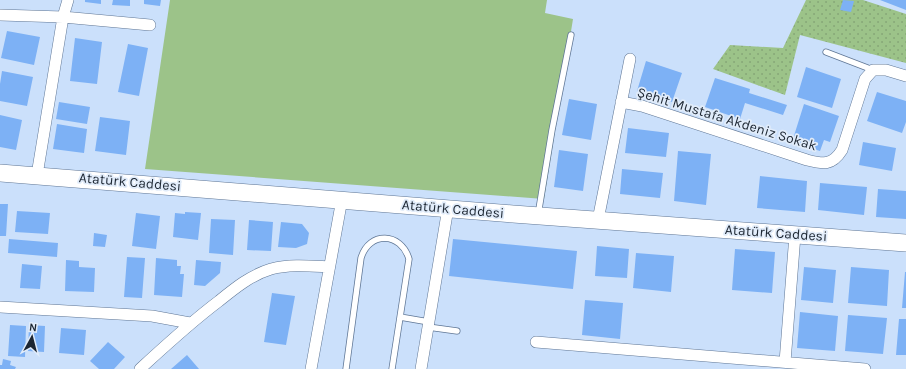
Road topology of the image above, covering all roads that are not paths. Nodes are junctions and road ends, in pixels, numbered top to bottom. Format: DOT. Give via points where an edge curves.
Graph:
graph roads {
  1 [pos="68,0"];
  2 [pos="0,15"];
  3 [pos="63,17"];
  4 [pos="150,24"];
  5 [pos="571,35"];
  6 [pos="826,52"];
  7 [pos="630,59"];
  8 [pos="873,70"];
  9 [pos="906,76"];
  10 [pos="620,102"];
  11 [pos="0,173"];
  12 [pos="37,175"];
  13 [pos="342,199"];
  14 [pos="448,208"];
  15 [pos="538,215"];
  16 [pos="598,220"];
  17 [pos="795,234"];
  18 [pos="906,243"];
  19 [pos="329,267"];
  20 [pos="0,306"];
  21 [pos="400,317"];
  22 [pos="190,324"];
  23 [pos="429,324"];
  24 [pos="457,331"];
  25 [pos="536,342"];
  26 [pos="785,362"];
  27 [pos="140,369"];
  28 [pos="312,369"];
  29 [pos="346,369"];
  30 [pos="392,369"];
  31 [pos="421,369"];
  32 [pos="865,369"];
  1 -- 3 [label="street"];
  2 -- 3 [label="street"];
  3 -- 4 [label="street"];
  3 -- 12 [label="street"];
  5 -- 15 [label="lane"];
  6 -- 8 [label="lane"];
  7 -- 10 [label="street"];
  8 -- 9 [label="street" via="886,70"];
  8 -- 10 [label="street, Şehit Mustafa Akdeniz Sokak" via="865,79 842,150 833,161 822,163 642,106"];
  10 -- 16 [label="street"];
  11 -- 12 [label="main road, Atatürk Caddesi"];
  12 -- 13 [label="main road, Atatürk Caddesi"];
  13 -- 14 [label="main road, Atatürk Caddesi"];
  13 -- 19 [label="street"];
  14 -- 15 [label="main road, Atatürk Caddesi"];
  14 -- 23 [label="street"];
  15 -- 16 [label="main road, Atatürk Caddesi"];
  16 -- 17 [label="main road, Atatürk Caddesi"];
  17 -- 18 [label="main road, Atatürk Caddesi"];
  17 -- 26 [label="street"];
  19 -- 22 [label="street" via="293,266 260,274 240,284"];
  19 -- 28 [label="street"];
  20 -- 22 [label="street" via="152,316"];
  21 -- 23 [label="lane"];
  21 -- 29 [label="lane" via="409,259 396,241 390,238 377,240 365,248 361,258"];
  21 -- 30 [label="lane"];
  22 -- 27 [label="street"];
  23 -- 24 [label="lane"];
  23 -- 31 [label="street"];
  25 -- 26 [label="street"];
  26 -- 32 [label="street"];
}
